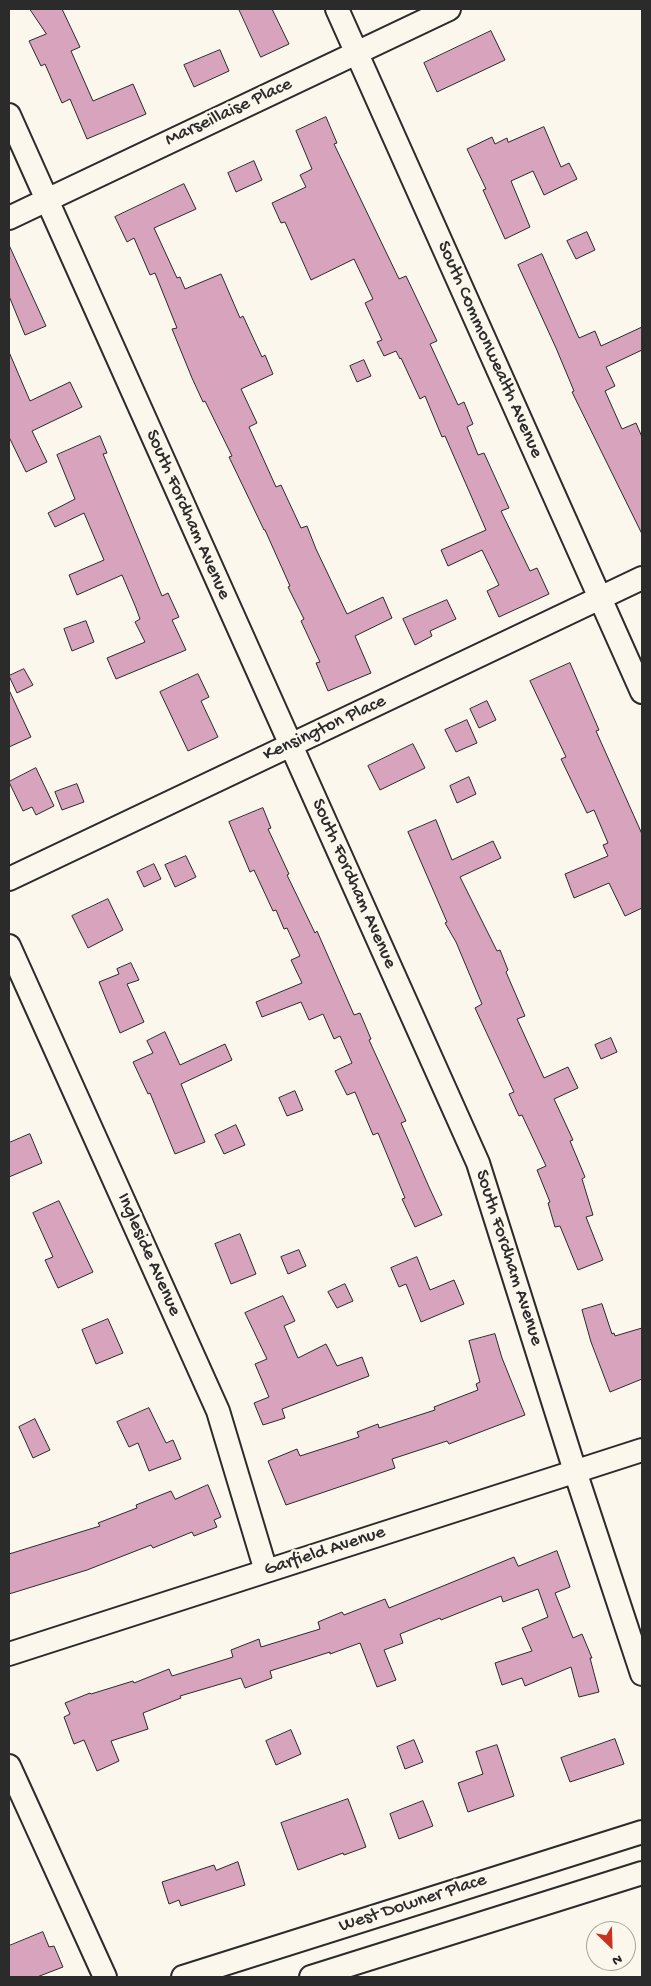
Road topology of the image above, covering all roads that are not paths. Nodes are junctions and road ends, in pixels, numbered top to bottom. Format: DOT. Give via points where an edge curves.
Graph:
graph roads {
  1 [pos="337,9"];
  2 [pos="449,9"];
  3 [pos="356,52"];
  4 [pos="9,115"];
  5 [pos="47,200"];
  6 [pos="9,218"];
  7 [pos="642,578"];
  8 [pos="600,598"];
  9 [pos="642,692"];
  10 [pos="290,745"];
  11 [pos="9,879"];
  12 [pos="9,946"];
  13 [pos="642,1450"];
  14 [pos="575,1472"];
  15 [pos="266,1571"];
  16 [pos="9,1654"];
  17 [pos="642,1674"];
  18 [pos="9,1766"];
  19 [pos="642,1832"];
  20 [pos="642,1872"];
  21 [pos="105,1977"];
  22 [pos="183,1977"];
  23 [pos="311,1977"];
  1 -- 3 [label="street, South Commonwealth Avenue"];
  2 -- 3 [label="street, Marseillaise Place"];
  3 -- 5 [label="street, Marseillaise Place"];
  3 -- 8 [label="street, South Commonwealth Avenue"];
  4 -- 5 [label="street, South Fordham Avenue"];
  5 -- 6 [label="street, Marseillaise Place"];
  5 -- 10 [label="street, South Fordham Avenue"];
  7 -- 8 [label="street, Kensington Place"];
  8 -- 9 [label="street, South Commonwealth Avenue"];
  8 -- 10 [label="street, Kensington Place"];
  10 -- 11 [label="street, Kensington Place"];
  10 -- 14 [label="street, South Fordham Avenue" via="478,1163"];
  12 -- 15 [label="street, Ingleside Avenue" via="218,1411"];
  13 -- 14 [label="street, Garfield Avenue"];
  14 -- 15 [label="street, Garfield Avenue"];
  14 -- 17 [label="street, South Fordham Avenue"];
  15 -- 16 [label="street, Garfield Avenue"];
  18 -- 21 [label="street"];
  19 -- 22 [label="street, West Downer Place"];
  20 -- 23 [label="street, West Downer Place"];
}
